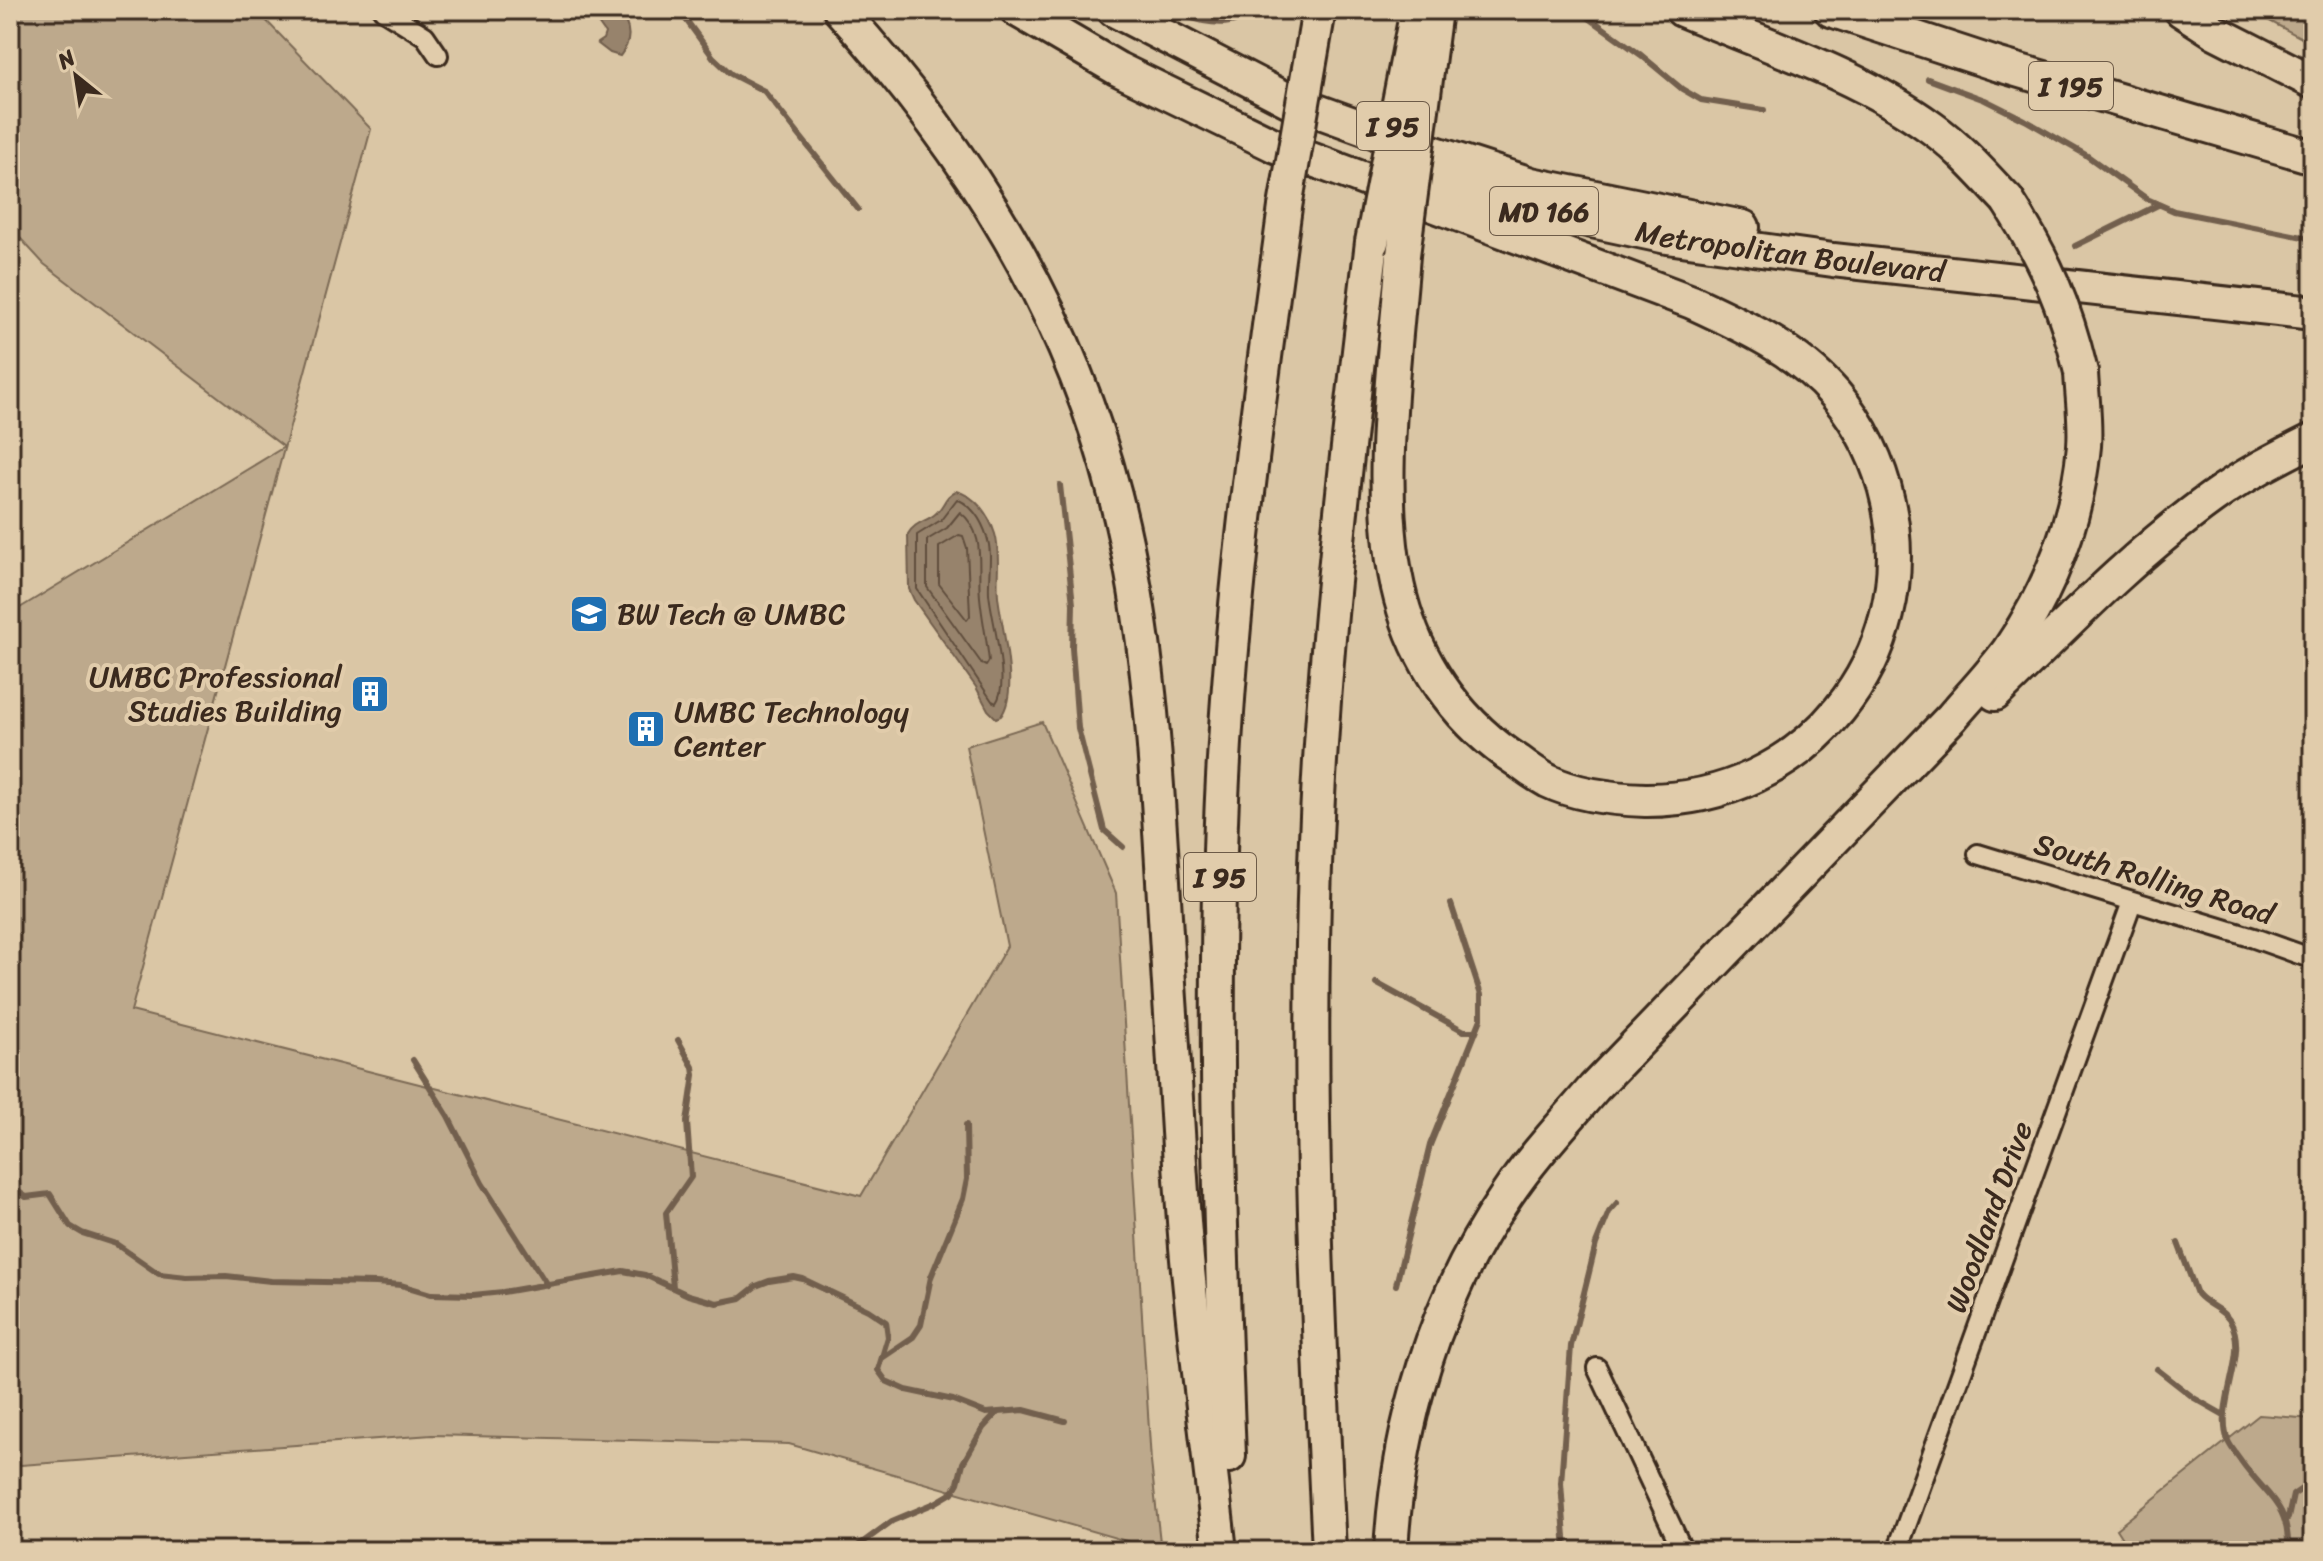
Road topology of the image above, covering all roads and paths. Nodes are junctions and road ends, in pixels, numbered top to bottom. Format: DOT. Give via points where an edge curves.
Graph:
graph roads {
  1 [pos="383,10"];
  2 [pos="840,10"];
  3 [pos="1018,10"];
  4 [pos="1114,10"];
  5 [pos="1305,10"];
  6 [pos="1319,10"];
  7 [pos="1417,10"];
  8 [pos="1435,10"];
  9 [pos="1682,10"];
  10 [pos="1831,10"];
  11 [pos="2181,10"];
  12 [pos="438,55"];
  13 [pos="2313,82"];
  14 [pos="2313,157"];
  15 [pos="1285,207"];
  16 [pos="2103,290"];
  17 [pos="2313,313"];
  18 [pos="2313,440"];
  19 [pos="1978,854"];
  20 [pos="1803,874"];
  21 [pos="2132,902"];
  22 [pos="2313,959"];
  23 [pos="1597,1368"];
  24 [pos="1220,1551"];
  25 [pos="1233,1551"];
  26 [pos="1329,1551"];
  27 [pos="1391,1551"];
  28 [pos="1683,1551"];
  29 [pos="1897,1551"];
  1 -- 12 [label="street" via="425,36"];
  2 -- 24 [label="highway" via="924,108 1007,230 1068,353 1115,496 1149,690 1187,1260"];
  3 -- 8 [label="highway, bridge" via="1118,69 1276,146 1692,302 1755,331 1803,363 1836,395 1866,439 1884,485 1894,532 1894,581 1881,637 1863,679 1828,724 1790,757 1752,778 1712,793 1669,800 1588,794 1549,781 1474,729 1424,658 1404,611 1392,554 1389,433 1403,255"];
  3 -- 16 [label="highway, Metropolitan Boulevard / MD 166" via="1120,63 1405,176 1667,237"];
  4 -- 16 [label="highway" via="1290,101 1531,184 1686,217"];
  5 -- 15 [label="highway, bridge"];
  6 -- 15 [label="highway, I 95, bridge"];
  7 -- 26 [label="highway, I 95, bridge" via="1372,242 1325,669 1311,1054"];
  9 -- 20 [label="highway, bridge" via="1886,98 1974,165 2007,200 2051,275 2081,372 2084,443 2077,498 2043,596 2006,653 1952,717"];
  10 -- 14 [label="highway, I 195"];
  11 -- 13 [label="highway"];
  15 -- 25 [label="highway, I 95" via="1246,497 1220,849 1220,1234"];
  16 -- 17 [label="highway, Metropolitan Boulevard"];
  18 -- 20 [label="highway" via="2214,497 2124,569"];
  19 -- 21 [label="street, South Rolling Road"];
  20 -- 27 [label="highway" via="1594,1088 1505,1196 1427,1354 1406,1427"];
  21 -- 22 [label="street, South Rolling Road"];
  21 -- 29 [label="street, Woodland Drive"];
  23 -- 28 [label="street"];
}
